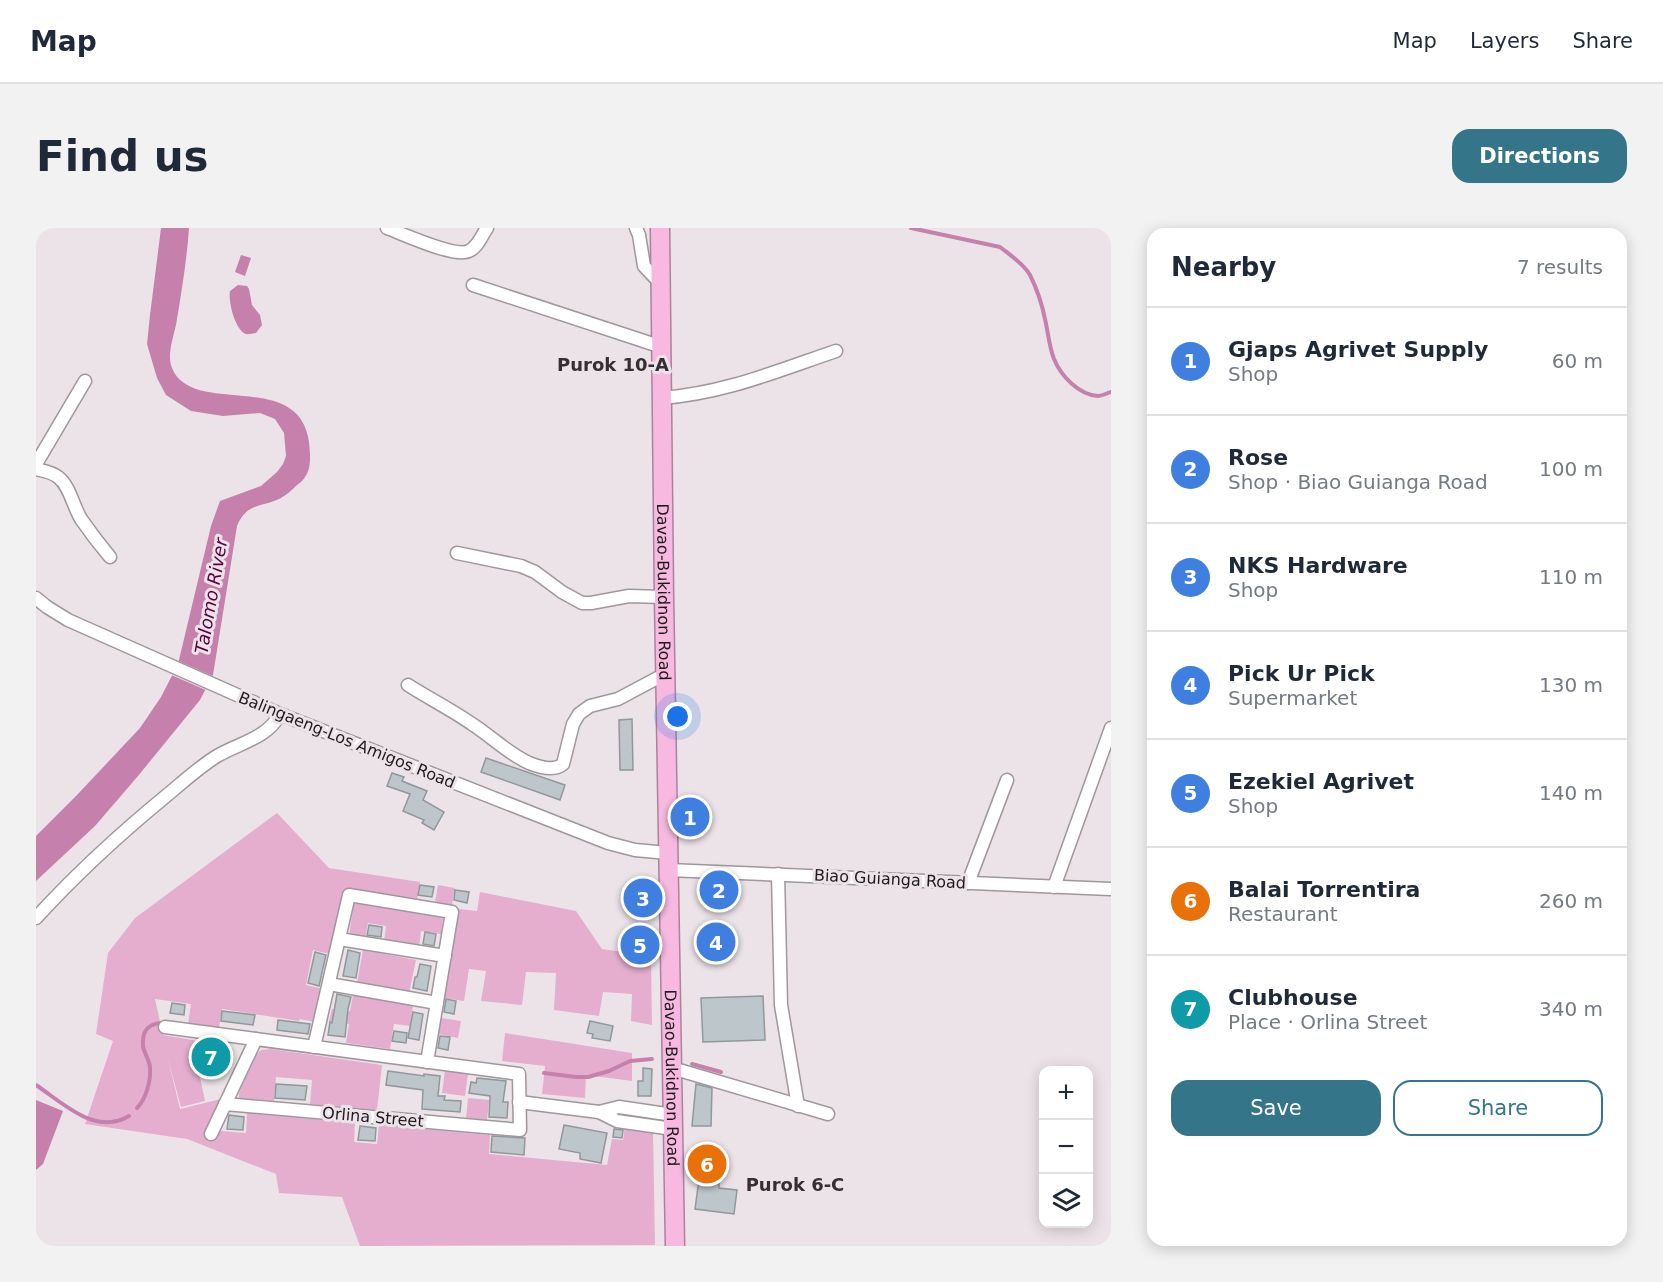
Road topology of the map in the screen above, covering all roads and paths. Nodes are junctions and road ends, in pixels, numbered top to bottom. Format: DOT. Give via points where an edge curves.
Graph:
graph roads {
  1 [pos="387,228"];
  2 [pos="487,228"];
  3 [pos="636,228"];
  4 [pos="660,228"];
  5 [pos="661,284"];
  6 [pos="473,285"];
  7 [pos="662,347"];
  8 [pos="836,351"];
  9 [pos="85,381"];
  10 [pos="662,398"];
  11 [pos="36,464"];
  12 [pos="36,469"];
  13 [pos="457,553"];
  14 [pos="110,557"];
  15 [pos="664,597"];
  16 [pos="36,598"];
  17 [pos="666,674"];
  18 [pos="408,686"];
  19 [pos="280,714"];
  20 [pos="1111,728"];
  21 [pos="1007,780"];
  22 [pos="668,862"];
  23 [pos="778,874"];
  24 [pos="968,883"];
  25 [pos="1054,887"];
  26 [pos="1111,889"];
  27 [pos="36,918"];
  28 [pos="339,939"];
  29 [pos="445,956"];
  30 [pos="329,984"];
  31 [pos="437,1003"];
  32 [pos="165,1028"];
  33 [pos="256,1039"];
  34 [pos="314,1047"];
  35 [pos="427,1062"];
  36 [pos="672,1068"];
  37 [pos="519,1102"];
  38 [pos="225,1104"];
  39 [pos="798,1106"];
  40 [pos="828,1114"];
  41 [pos="673,1122"];
  42 [pos="212,1134"];
  43 [pos="675,1246"];
  1 -- 2 [label="street" via="461,253 470,251"];
  3 -- 5 [label="street" via="644,266"];
  4 -- 5 [label="highway, Davao-Bukidnon Road"];
  5 -- 7 [label="highway, Davao-Bukidnon Road"];
  6 -- 7 [label="street"];
  7 -- 10 [label="highway, Davao-Bukidnon Road"];
  8 -- 10 [label="street" via="736,386"];
  9 -- 11 [label="street"];
  10 -- 15 [label="highway, Davao-Bukidnon Road"];
  12 -- 14 [label="street" via="58,476 68,487 82,520"];
  13 -- 15 [label="street" via="521,566 582,603 629,596"];
  15 -- 17 [label="highway, Davao-Bukidnon Road"];
  16 -- 19 [label="street, Balingaeng-Los Amigos Road" via="68,620"];
  17 -- 18 [label="street" via="579,714 559,768 529,763"];
  17 -- 22 [label="highway, Davao-Bukidnon Road"];
  19 -- 22 [label="street, Balingaeng-Los Amigos Road" via="599,840"];
  19 -- 27 [label="street" via="266,732 203,765 142,815"];
  20 -- 25 [label="street"];
  21 -- 24 [label="street"];
  22 -- 23 [label="street, Biao Guianga Road"];
  22 -- 36 [label="highway, Davao-Bukidnon Road"];
  23 -- 24 [label="street, Biao Guianga Road"];
  23 -- 39 [label="street" via="781,1005"];
  24 -- 25 [label="street, Biao Guianga Road"];
  25 -- 26 [label="street, Biao Guianga Road"];
  28 -- 29 [label="street"];
  28 -- 29 [label="street" via="349,895 452,912"];
  28 -- 30 [label="street"];
  29 -- 31 [label="street"];
  30 -- 31 [label="street"];
  30 -- 34 [label="street"];
  31 -- 35 [label="street"];
  32 -- 33 [label="street"];
  33 -- 34 [label="street"];
  33 -- 38 [label="street"];
  34 -- 35 [label="street"];
  35 -- 37 [label="street" via="519,1074"];
  36 -- 39 [label="street"];
  36 -- 41 [label="highway, Davao-Bukidnon Road"];
  37 -- 38 [label="street, Orlina Street" via="520,1130"];
  37 -- 41 [label="street" via="599,1112 617,1120"];
  38 -- 42 [label="street"];
  39 -- 40 [label="street"];
  41 -- 43 [label="highway, Davao-Bukidnon Road"];
}
